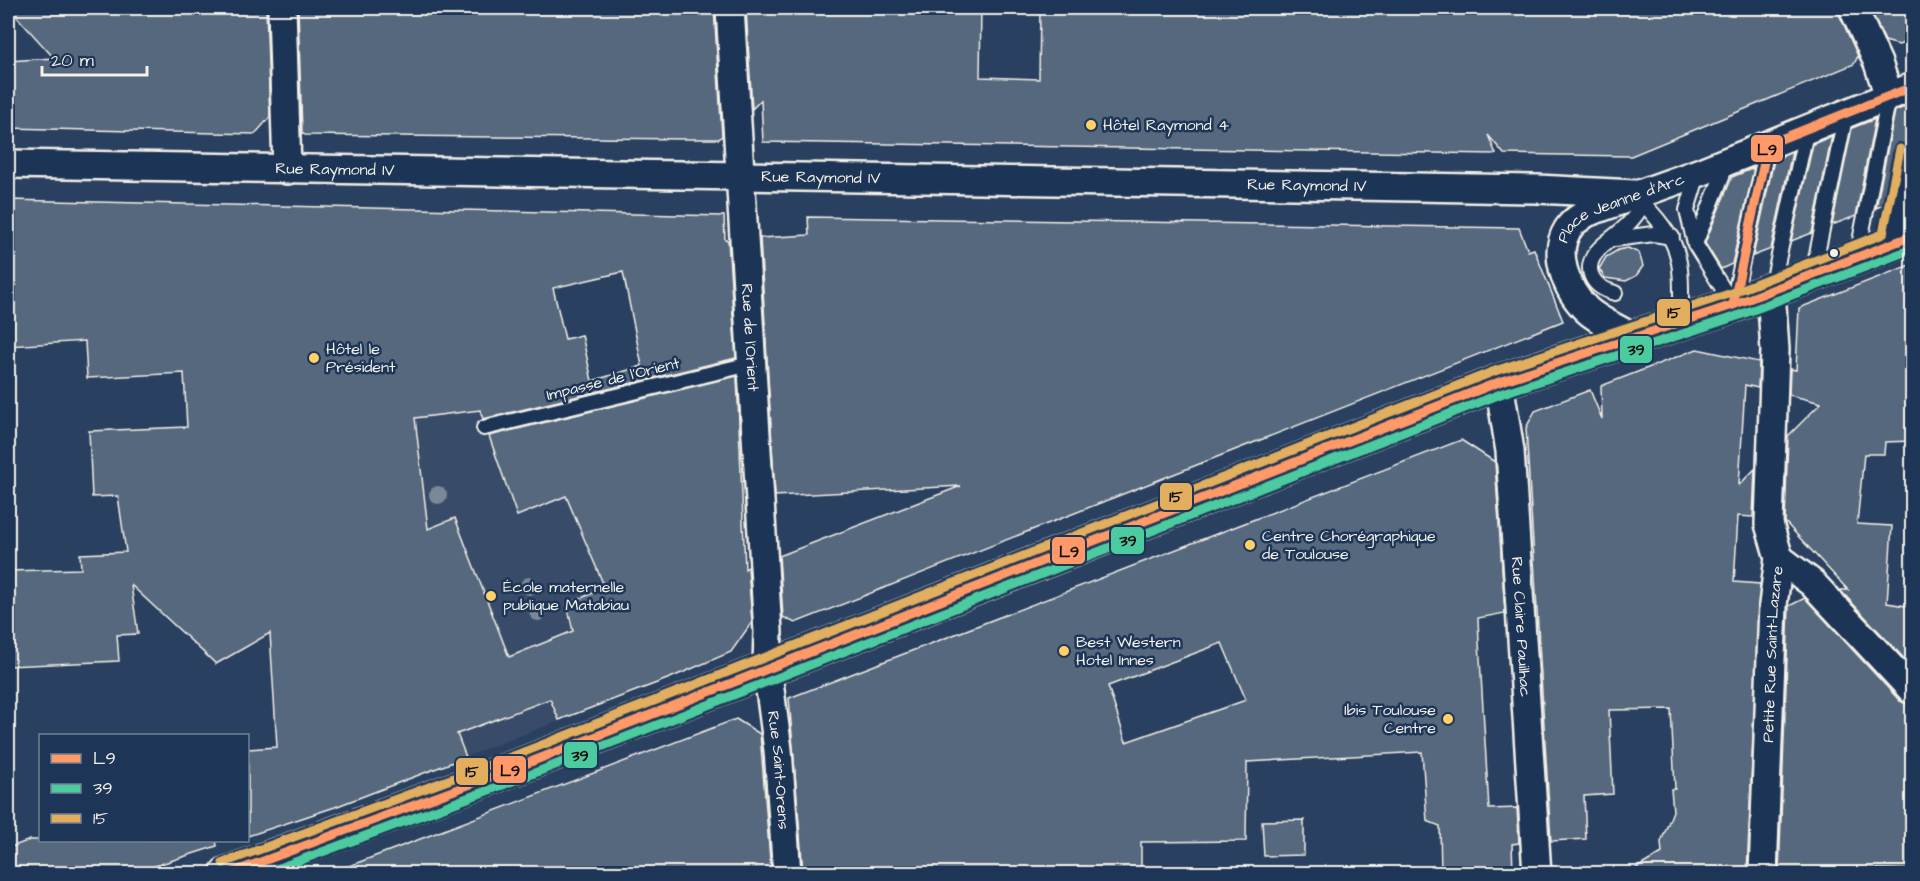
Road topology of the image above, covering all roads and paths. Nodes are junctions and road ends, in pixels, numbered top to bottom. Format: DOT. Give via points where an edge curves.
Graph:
graph roads {
  1 [pos="282,8"];
  2 [pos="730,8"];
  3 [pos="1853,8"];
  4 [pos="1901,91"];
  5 [pos="1846,113"];
  6 [pos="1807,128"];
  7 [pos="1768,144"];
  8 [pos="1912,151"];
  9 [pos="1729,159"];
  10 [pos="8,164"];
  11 [pos="287,170"];
  12 [pos="1698,174"];
  13 [pos="739,177"];
  14 [pos="1644,195"];
  15 [pos="1672,237"];
  16 [pos="1614,239"];
  17 [pos="1903,239"];
  18 [pos="1695,244"];
  19 [pos="1857,257"];
  20 [pos="1813,274"];
  21 [pos="1771,291"];
  22 [pos="1615,293"];
  23 [pos="1733,305"];
  24 [pos="1681,322"];
  25 [pos="1631,337"];
  26 [pos="750,364"];
  27 [pos="1499,382"];
  28 [pos="484,428"];
  29 [pos="1779,558"];
  30 [pos="766,668"];
  31 [pos="1912,690"];
  32 [pos="227,873"];
  33 [pos="787,873"];
  34 [pos="1537,873"];
  35 [pos="1763,873"];
  1 -- 11 [label="street"];
  2 -- 13 [label="street, Rue de l'Orient"];
  3 -- 4 [label="street" via="1878,63"];
  4 -- 5 [label="street, Place Jeanne d'Arc"];
  4 -- 19 [label="lane"];
  5 -- 6 [label="street, Place Jeanne d'Arc"];
  5 -- 20 [label="lane"];
  6 -- 7 [label="street, Place Jeanne d'Arc"];
  6 -- 21 [label="lane"];
  7 -- 9 [label="street, Place Jeanne d'Arc"];
  7 -- 23 [label="lane"];
  8 -- 17 [label="lane"];
  9 -- 12 [label="street, Place Jeanne d'Arc"];
  9 -- 18 [label="lane"];
  10 -- 11 [label="street, Rue Raymond IV"];
  11 -- 13 [label="street, Rue Raymond IV"];
  12 -- 14 [label="street, Place Jeanne d'Arc"];
  12 -- 18 [label="lane" via="1687,210"];
  13 -- 14 [label="street, Rue Raymond IV" via="1525,189"];
  13 -- 26 [label="street, Rue de l'Orient"];
  14 -- 15 [label="lane"];
  14 -- 16 [label="lane"];
  14 -- 25 [label="street, Place Jeanne d'Arc" via="1586,213 1571,225 1563,239 1561,258 1566,281 1587,310"];
  15 -- 16 [label="lane" via="1654,234"];
  15 -- 24 [label="lane" via="1679,254"];
  16 -- 22 [label="lane" via="1600,247 1589,267 1590,277"];
  17 -- 19 [label="main road"];
  18 -- 23 [label="lane"];
  19 -- 20 [label="main road"];
  20 -- 21 [label="main road"];
  21 -- 23 [label="main road"];
  21 -- 29 [label="street, Petite Rue Saint-Lazare" via="1775,350 1769,524"];
  23 -- 24 [label="main road"];
  24 -- 25 [label="main road"];
  25 -- 27 [label="main road"];
  26 -- 28 [label="lane, Impasse de l'Orient"];
  26 -- 30 [label="street, Rue de l'Orient" via="768,632"];
  27 -- 30 [label="main road"];
  27 -- 34 [label="street, Rue Claire Pauilhac" via="1511,462"];
  29 -- 31 [label="street" via="1812,583"];
  29 -- 35 [label="street, Petite Rue Saint-Lazare" via="1773,605"];
  30 -- 32 [label="main road" via="528,763"];
  30 -- 33 [label="street, Rue Saint-Orens" via="778,750"];
}
